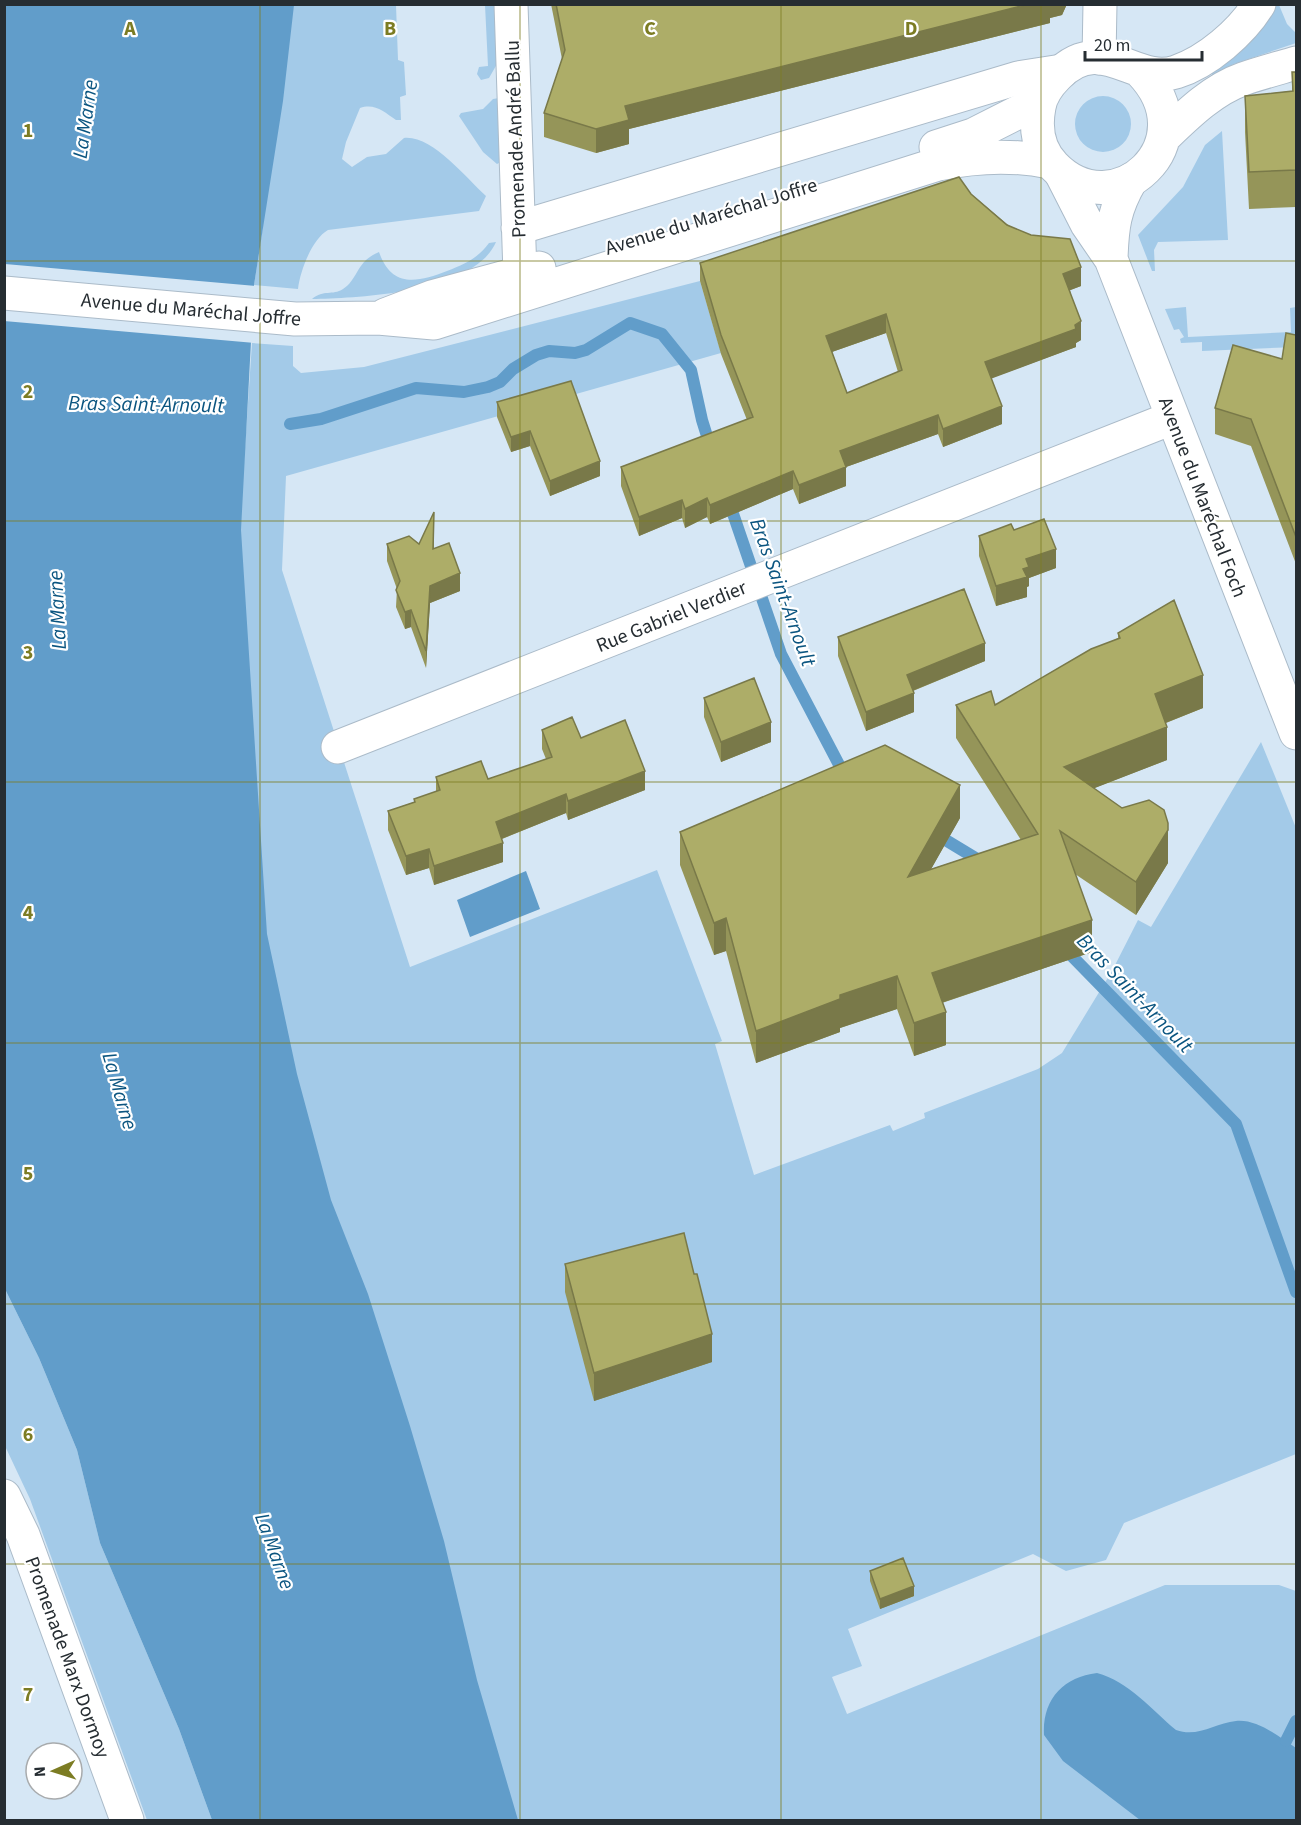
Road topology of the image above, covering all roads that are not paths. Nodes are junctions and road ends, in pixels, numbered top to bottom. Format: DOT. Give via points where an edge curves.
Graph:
graph roads {
  1 [pos="511,4"];
  2 [pos="1100,4"];
  3 [pos="1259,4"];
  4 [pos="1099,58"];
  5 [pos="1296,63"];
  6 [pos="1062,71"];
  7 [pos="1141,72"];
  8 [pos="1040,101"];
  9 [pos="1164,137"];
  10 [pos="1056,168"];
  11 [pos="1131,180"];
  12 [pos="518,228"];
  13 [pos="1111,260"];
  14 [pos="520,274"];
  15 [pos="4,294"];
  16 [pos="378,318"];
  17 [pos="1172,418"];
  18 [pos="1296,733"];
  19 [pos="338,747"];
  20 [pos="4,1496"];
  21 [pos="127,1821"];
  1 -- 12 [label="street, Promenade André Ballu"];
  2 -- 4 [label="street"];
  3 -- 7 [label="street" via="1230,40 1175,73"];
  4 -- 6 [label="street, Avenue du Maréchal Joffre" via="1075,63"];
  4 -- 7 [label="street, Avenue du Maréchal Joffre" via="1124,62"];
  5 -- 9 [label="street, Avenue du Maréchal Joffre" via="1224,88"];
  6 -- 8 [label="street, Avenue du Maréchal Joffre"];
  6 -- 12 [label="street, Avenue du Maréchal Joffre" via="1018,78"];
  7 -- 9 [label="street, Avenue du Maréchal Joffre" via="1162,101"];
  8 -- 10 [label="street, Avenue du Maréchal Joffre" via="1036,122 1040,144"];
  8 -- 14 [label="street, Avenue du Maréchal Joffre" via="963,138"];
  9 -- 11 [label="street, Avenue du Maréchal Joffre" via="1146,170"];
  10 -- 11 [label="street, Avenue du Maréchal Joffre" via="1078,183 1095,188"];
  10 -- 13 [label="street, Avenue du Maréchal Foch"];
  10 -- 16 [label="street, Avenue du Maréchal Joffre" via="1026,157 981,156 938,164 434,323"];
  11 -- 13 [label="street, Avenue du Maréchal Foch" via="1117,204"];
  12 -- 14 [label="street, Promenade André Ballu"];
  13 -- 17 [label="street, Avenue du Maréchal Foch"];
  14 -- 16 [label="street, Avenue du Maréchal Joffre" via="432,297"];
  15 -- 16 [label="street, Avenue du Maréchal Joffre" via="295,319"];
  17 -- 18 [label="street, Avenue du Maréchal Foch"];
  17 -- 19 [label="street, Rue Gabriel Verdier"];
  20 -- 21 [label="street, Promenade Marx Dormoy" via="23,1535"];
}
